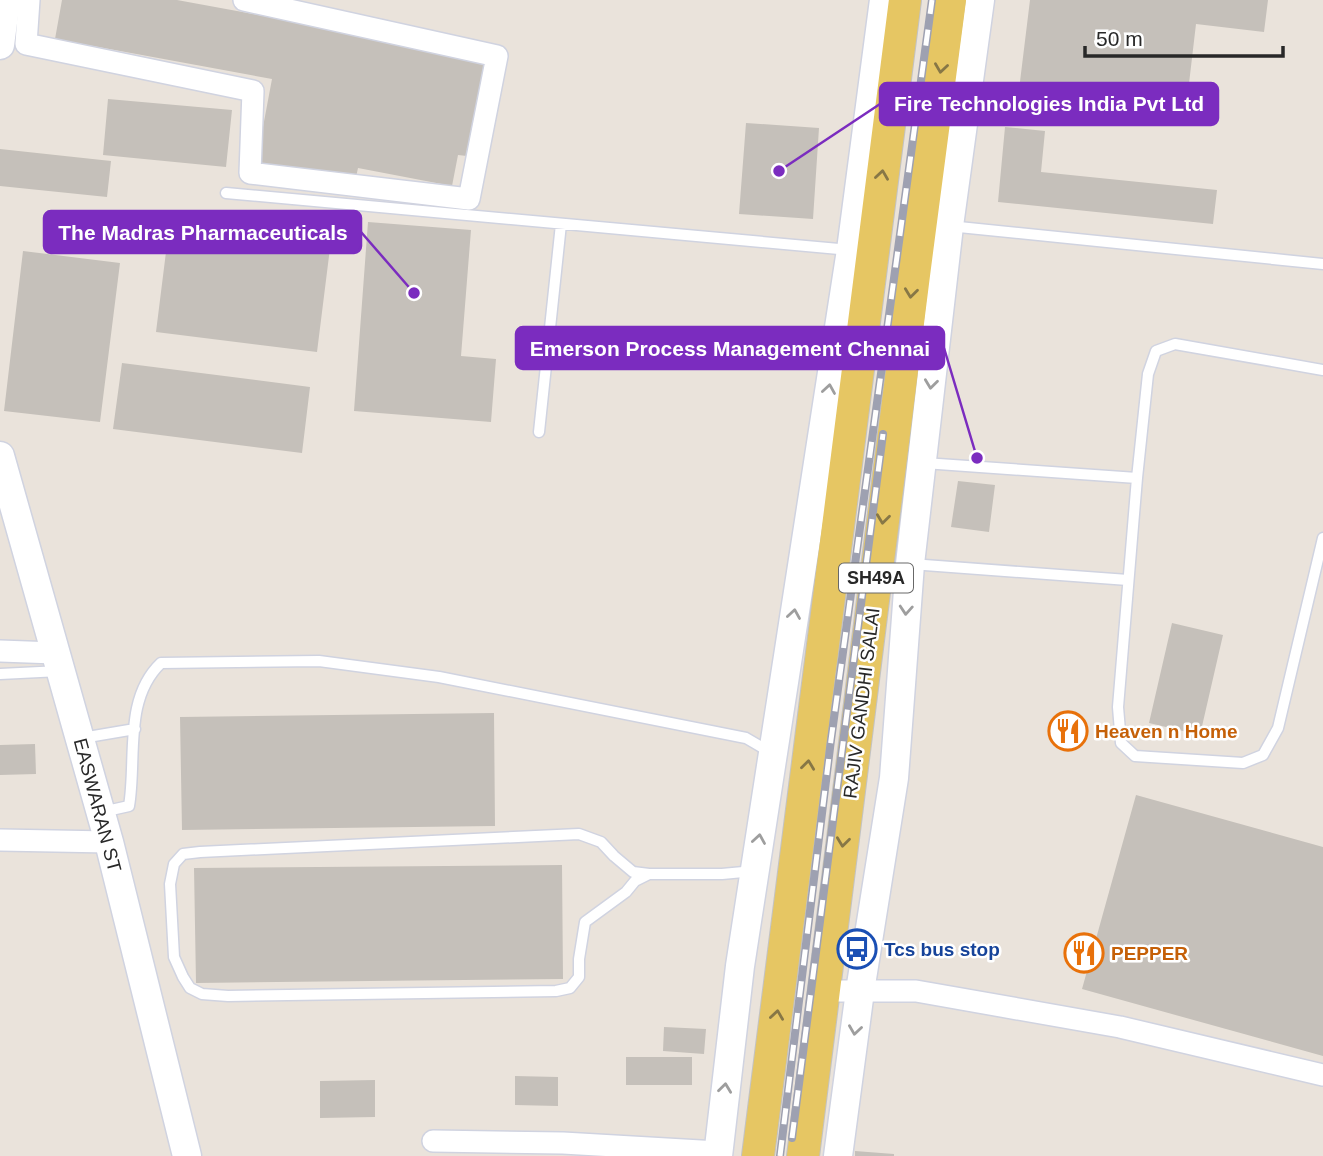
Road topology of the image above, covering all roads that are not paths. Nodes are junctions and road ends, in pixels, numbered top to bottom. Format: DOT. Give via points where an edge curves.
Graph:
graph roads {
  1 [pos="29,0"];
  2 [pos="244,0"];
  3 [pos="884,0"];
  4 [pos="905,0"];
  5 [pos="950,0"];
  6 [pos="980,0"];
  7 [pos="9,26"];
  8 [pos="226,193"];
  9 [pos="561,224"];
  10 [pos="949,226"];
  11 [pos="851,250"];
  12 [pos="1323,264"];
  13 [pos="1323,370"];
  14 [pos="539,432"];
  15 [pos="0,456"];
  16 [pos="921,463"];
  17 [pos="1137,478"];
  18 [pos="1323,538"];
  19 [pos="910,564"];
  20 [pos="1128,580"];
  21 [pos="0,651"];
  22 [pos="57,662"];
  23 [pos="0,674"];
  24 [pos="135,729"];
  25 [pos="79,738"];
  26 [pos="773,753"];
  27 [pos="100,813"];
  28 [pos="0,840"];
  29 [pos="109,842"];
  30 [pos="754,871"];
  31 [pos="649,874"];
  32 [pos="740,966"];
  33 [pos="783,970"];
  34 [pos="825,992"];
  35 [pos="860,992"];
  36 [pos="1323,1074"];
  37 [pos="433,1141"];
  38 [pos="718,1154"];
  39 [pos="187,1156"];
  40 [pos="758,1156"];
  41 [pos="803,1156"];
  42 [pos="838,1156"];
  1 -- 7 [label="street"];
  2 -- 7 [label="street" via="497,56 469,199 250,173 253,91 26,44"];
  3 -- 11 [label="street"];
  33 -- 4 [label="main road, SH49A, one-way"];
  5 -- 34 [label="main road, RAJIV GANDHI SALAI / SH49A, one-way"];
  6 -- 10 [label="street"];
  8 -- 9 [label="lane"];
  9 -- 11 [label="lane"];
  9 -- 14 [label="lane"];
  10 -- 12 [label="lane"];
  10 -- 16 [label="street, one-way"];
  26 -- 11 [label="street, one-way"];
  13 -- 17 [label="lane" via="1175,344 1156,351 1148,374"];
  15 -- 22 [label="street, EASWARAN ST"];
  16 -- 17 [label="lane"];
  16 -- 19 [label="street"];
  17 -- 20 [label="lane"];
  18 -- 20 [label="lane" via="1278,728 1263,755 1243,763 1135,755 1121,743 1118,707"];
  19 -- 20 [label="lane"];
  19 -- 35 [label="street, one-way" via="894,778"];
  21 -- 22 [label="street"];
  22 -- 23 [label="lane"];
  22 -- 25 [label="street, EASWARAN ST"];
  24 -- 25 [label="lane"];
  24 -- 26 [label="lane" via="142,687 161,663 319,661 439,677 746,738"];
  24 -- 27 [label="lane" via="129,806"];
  25 -- 27 [label="street, EASWARAN ST"];
  30 -- 26 [label="street, one-way"];
  27 -- 29 [label="street, EASWARAN ST"];
  28 -- 29 [label="street"];
  29 -- 39 [label="street, EASWARAN ST"];
  30 -- 31 [label="lane"];
  30 -- 32 [label="street"];
  31 -- 31 [label="lane" via="633,872 601,842 579,834 200,852 183,855 174,864 170,884 174,957 190,988 202,994 556,991 570,988 579,977 585,922"];
  32 -- 33 [label="street"];
  38 -- 32 [label="street, one-way"];
  40 -- 33 [label="main road, SH49A, one-way"];
  34 -- 35 [label="street"];
  34 -- 41 [label="main road, RAJIV GANDHI SALAI / SH49A"];
  35 -- 36 [label="street" via="916,992 1106,1024"];
  35 -- 42 [label="street, one-way"];
  37 -- 38 [label="street" via="564,1143"];
}
